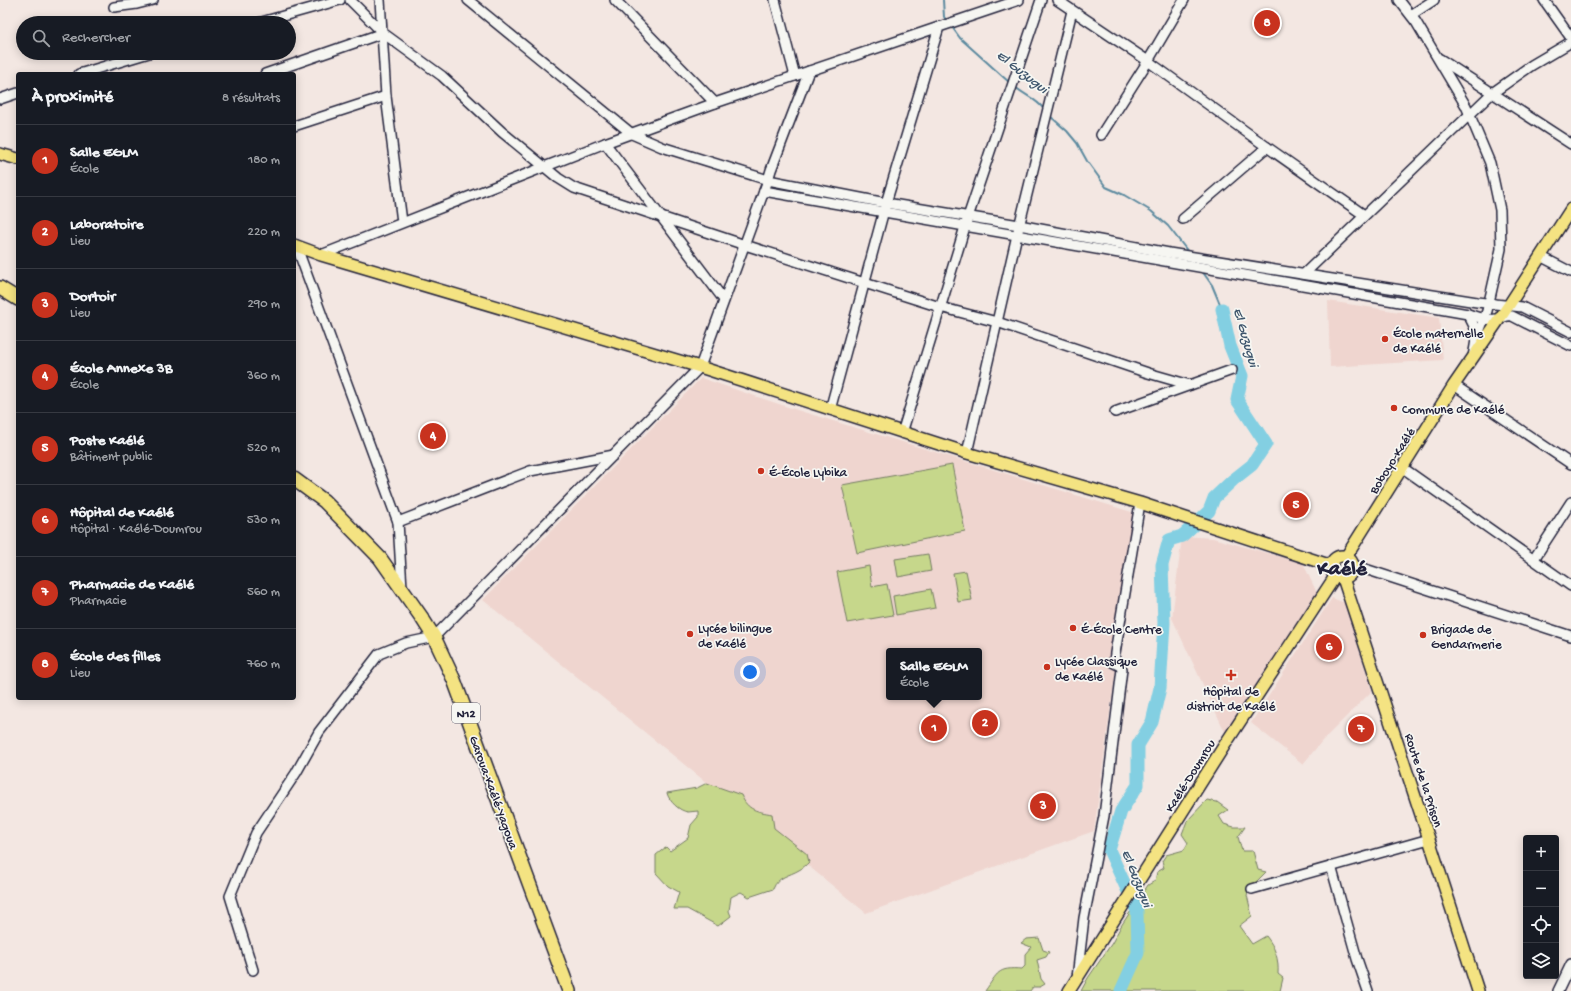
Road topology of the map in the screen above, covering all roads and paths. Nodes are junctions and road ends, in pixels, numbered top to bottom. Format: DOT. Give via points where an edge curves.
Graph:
graph roads {
  1 [pos="153,0"];
  2 [pos="340,0"];
  3 [pos="350,0"];
  4 [pos="380,0"];
  5 [pos="468,0"];
  6 [pos="615,0"];
  7 [pos="774,0"];
  8 [pos="1019,0"];
  9 [pos="1041,0"];
  10 [pos="1056,0"];
  11 [pos="1184,0"];
  12 [pos="1399,0"];
  13 [pos="1434,0"];
  14 [pos="1544,0"];
  15 [pos="114,7"];
  16 [pos="1072,11"];
  17 [pos="1411,15"];
  18 [pos="283,16"];
  19 [pos="939,27"];
  20 [pos="383,33"];
  21 [pos="1571,38"];
  22 [pos="1571,42"];
  23 [pos="1438,58"];
  24 [pos="126,60"];
  25 [pos="1148,61"];
  26 [pos="809,71"];
  27 [pos="86,72"];
  28 [pos="271,72"];
  29 [pos="795,76"];
  30 [pos="16,94"];
  31 [pos="1491,94"];
  32 [pos="386,96"];
  33 [pos="0,99"];
  34 [pos="715,103"];
  35 [pos="1470,114"];
  36 [pos="296,125"];
  37 [pos="632,134"];
  38 [pos="1101,135"];
  39 [pos="605,142"];
  40 [pos="1571,144"];
  41 [pos="1266,147"];
  42 [pos="0,154"];
  43 [pos="16,158"];
  44 [pos="544,166"];
  45 [pos="768,180"];
  46 [pos="764,191"];
  47 [pos="886,203"];
  48 [pos="1571,209"];
  49 [pos="884,213"];
  50 [pos="1364,215"];
  51 [pos="968,216"];
  52 [pos="663,218"];
  53 [pos="1183,219"];
  54 [pos="402,222"];
  55 [pos="1019,225"];
  56 [pos="966,227"];
  57 [pos="1017,235"];
  58 [pos="296,245"];
  59 [pos="745,245"];
  60 [pos="296,248"];
  61 [pos="321,255"];
  62 [pos="1540,256"];
  63 [pos="1571,272"];
  64 [pos="1304,274"];
  65 [pos="864,283"];
  66 [pos="0,288"];
  67 [pos="16,298"];
  68 [pos="724,300"];
  69 [pos="1489,304"];
  70 [pos="1509,305"];
  71 [pos="940,307"];
  72 [pos="1468,314"];
  73 [pos="1485,319"];
  74 [pos="1499,319"];
  75 [pos="997,322"];
  76 [pos="1571,332"];
  77 [pos="1476,340"];
  78 [pos="1571,346"];
  79 [pos="1473,357"];
  80 [pos="700,367"];
  81 [pos="1232,370"];
  82 [pos="1454,384"];
  83 [pos="1190,385"];
  84 [pos="830,410"];
  85 [pos="1116,412"];
  86 [pos="902,433"];
  87 [pos="967,453"];
  88 [pos="614,455"];
  89 [pos="1571,464"];
  90 [pos="1403,468"];
  91 [pos="296,480"];
  92 [pos="1571,502"];
  93 [pos="1140,503"];
  94 [pos="398,522"];
  95 [pos="1534,559"];
  96 [pos="1350,561"];
  97 [pos="1337,573"];
  98 [pos="1571,586"];
  99 [pos="402,588"];
  100 [pos="1571,636"];
  101 [pos="434,637"];
  102 [pos="1429,839"];
  103 [pos="1331,866"];
  104 [pos="1252,889"];
  105 [pos="1571,964"];
  106 [pos="253,970"];
  107 [pos="1077,978"];
  108 [pos="569,991"];
  109 [pos="1069,991"];
  110 [pos="1368,991"];
  111 [pos="1478,991"];
  112 [pos="1558,991"];
  1 -- 15 [label="street"];
  2 -- 18 [label="street"];
  3 -- 20 [label="street"];
  4 -- 20 [label="street"];
  5 -- 37 [label="street"];
  6 -- 34 [label="street"];
  7 -- 29 [label="street"];
  8 -- 19 [label="street"];
  9 -- 51 [label="street"];
  10 -- 16 [label="street"];
  11 -- 25 [label="street"];
  12 -- 17 [label="street"];
  13 -- 17 [label="street"];
  14 -- 21 [label="street"];
  16 -- 25 [label="street"];
  16 -- 55 [label="street"];
  17 -- 23 [label="street"];
  19 -- 26 [label="street"];
  19 -- 47 [label="street"];
  20 -- 28 [label="street"];
  20 -- 32 [label="street"];
  20 -- 44 [label="street" via="442,76 502,132"];
  22 -- 31 [label="street"];
  23 -- 31 [label="street"];
  23 -- 35 [label="street"];
  24 -- 27 [label="street"];
  25 -- 38 [label="street"];
  25 -- 41 [label="street"];
  26 -- 29 [label="street"];
  26 -- 45 [label="street"];
  29 -- 34 [label="street"];
  30 -- 33 [label="street"];
  31 -- 35 [label="street"];
  31 -- 40 [label="street"];
  32 -- 36 [label="street"];
  32 -- 54 [label="street"];
  34 -- 37 [label="street"];
  35 -- 50 [label="street"];
  35 -- 69 [label="street" via="1491,165 1500,218 1501,249"];
  37 -- 39 [label="street"];
  37 -- 45 [label="street" via="662,147"];
  39 -- 44 [label="street"];
  39 -- 52 [label="street"];
  41 -- 50 [label="street"];
  41 -- 53 [label="street"];
  42 -- 43 [label="main road"];
  44 -- 52 [label="street" via="574,188"];
  44 -- 54 [label="street"];
  45 -- 46 [label="street"];
  45 -- 47 [label="street"];
  46 -- 49 [label="street"];
  46 -- 59 [label="street"];
  47 -- 49 [label="street"];
  47 -- 51 [label="street"];
  48 -- 62 [label="main road"];
  49 -- 56 [label="street"];
  49 -- 65 [label="street"];
  50 -- 64 [label="street"];
  51 -- 55 [label="street"];
  51 -- 56 [label="street"];
  52 -- 59 [label="street"];
  52 -- 68 [label="street"];
  54 -- 61 [label="street"];
  55 -- 57 [label="street"];
  55 -- 64 [label="street" via="1169,253"];
  56 -- 57 [label="street"];
  56 -- 71 [label="street"];
  57 -- 72 [label="street"];
  57 -- 75 [label="street"];
  58 -- 61 [label="main road"];
  59 -- 65 [label="street"];
  59 -- 68 [label="street"];
  60 -- 94 [label="street"];
  61 -- 80 [label="main road"];
  62 -- 63 [label="street"];
  62 -- 70 [label="main road"];
  64 -- 69 [label="street"];
  65 -- 71 [label="street"];
  65 -- 84 [label="street"];
  66 -- 67 [label="highway"];
  68 -- 80 [label="street"];
  69 -- 70 [label="street"];
  69 -- 73 [label="street"];
  70 -- 74 [label="main road, Boboyo-Kaélé"];
  70 -- 76 [label="street" via="1522,307"];
  71 -- 75 [label="street"];
  71 -- 86 [label="street"];
  72 -- 73 [label="street"];
  72 -- 77 [label="street" via="1475,328"];
  73 -- 74 [label="street"];
  73 -- 77 [label="street"];
  74 -- 78 [label="street" via="1507,315 1512,316"];
  74 -- 79 [label="main road, Boboyo-Kaélé"];
  75 -- 83 [label="street"];
  75 -- 87 [label="street"];
  77 -- 79 [label="street"];
  79 -- 82 [label="main road, Boboyo-Kaélé"];
  80 -- 84 [label="main road"];
  80 -- 88 [label="street"];
  81 -- 83 [label="street"];
  82 -- 89 [label="street"];
  82 -- 90 [label="main road, Boboyo-Kaélé"];
  83 -- 85 [label="street"];
  84 -- 86 [label="main road"];
  86 -- 87 [label="main road"];
  87 -- 93 [label="main road"];
  88 -- 94 [label="street" via="530,471"];
  88 -- 101 [label="street"];
  90 -- 95 [label="street"];
  90 -- 96 [label="main road, Boboyo-Kaélé"];
  91 -- 99 [label="highway, Garoua-Kaélé-Yagoua / N12" via="324,501 380,558"];
  92 -- 95 [label="street"];
  93 -- 97 [label="main road"];
  93 -- 107 [label="street" via="1115,652 1114,663 1122,670 1104,816 1084,918"];
  94 -- 99 [label="street"];
  95 -- 98 [label="street"];
  96 -- 97 [label="main road, Boboyo-Kaélé" via="1351,574"];
  96 -- 97 [label="main road" via="1337,558"];
  96 -- 100 [label="street"];
  97 -- 102 [label="main road, Route de la Prison"];
  97 -- 107 [label="main road, Kaélé-Doumrou"];
  99 -- 101 [label="highway, Garoua-Kaélé-Yagoua / N12"];
  101 -- 106 [label="street" via="379,654 319,732 256,834 230,896"];
  101 -- 108 [label="highway, Garoua-Kaélé-Yagoua / N12" via="454,680"];
  102 -- 103 [label="street"];
  102 -- 111 [label="main road, Route de la Prison"];
  103 -- 104 [label="street"];
  103 -- 110 [label="street"];
  105 -- 112 [label="street"];
  107 -- 109 [label="main road, Kaélé-Doumrou"];
}
